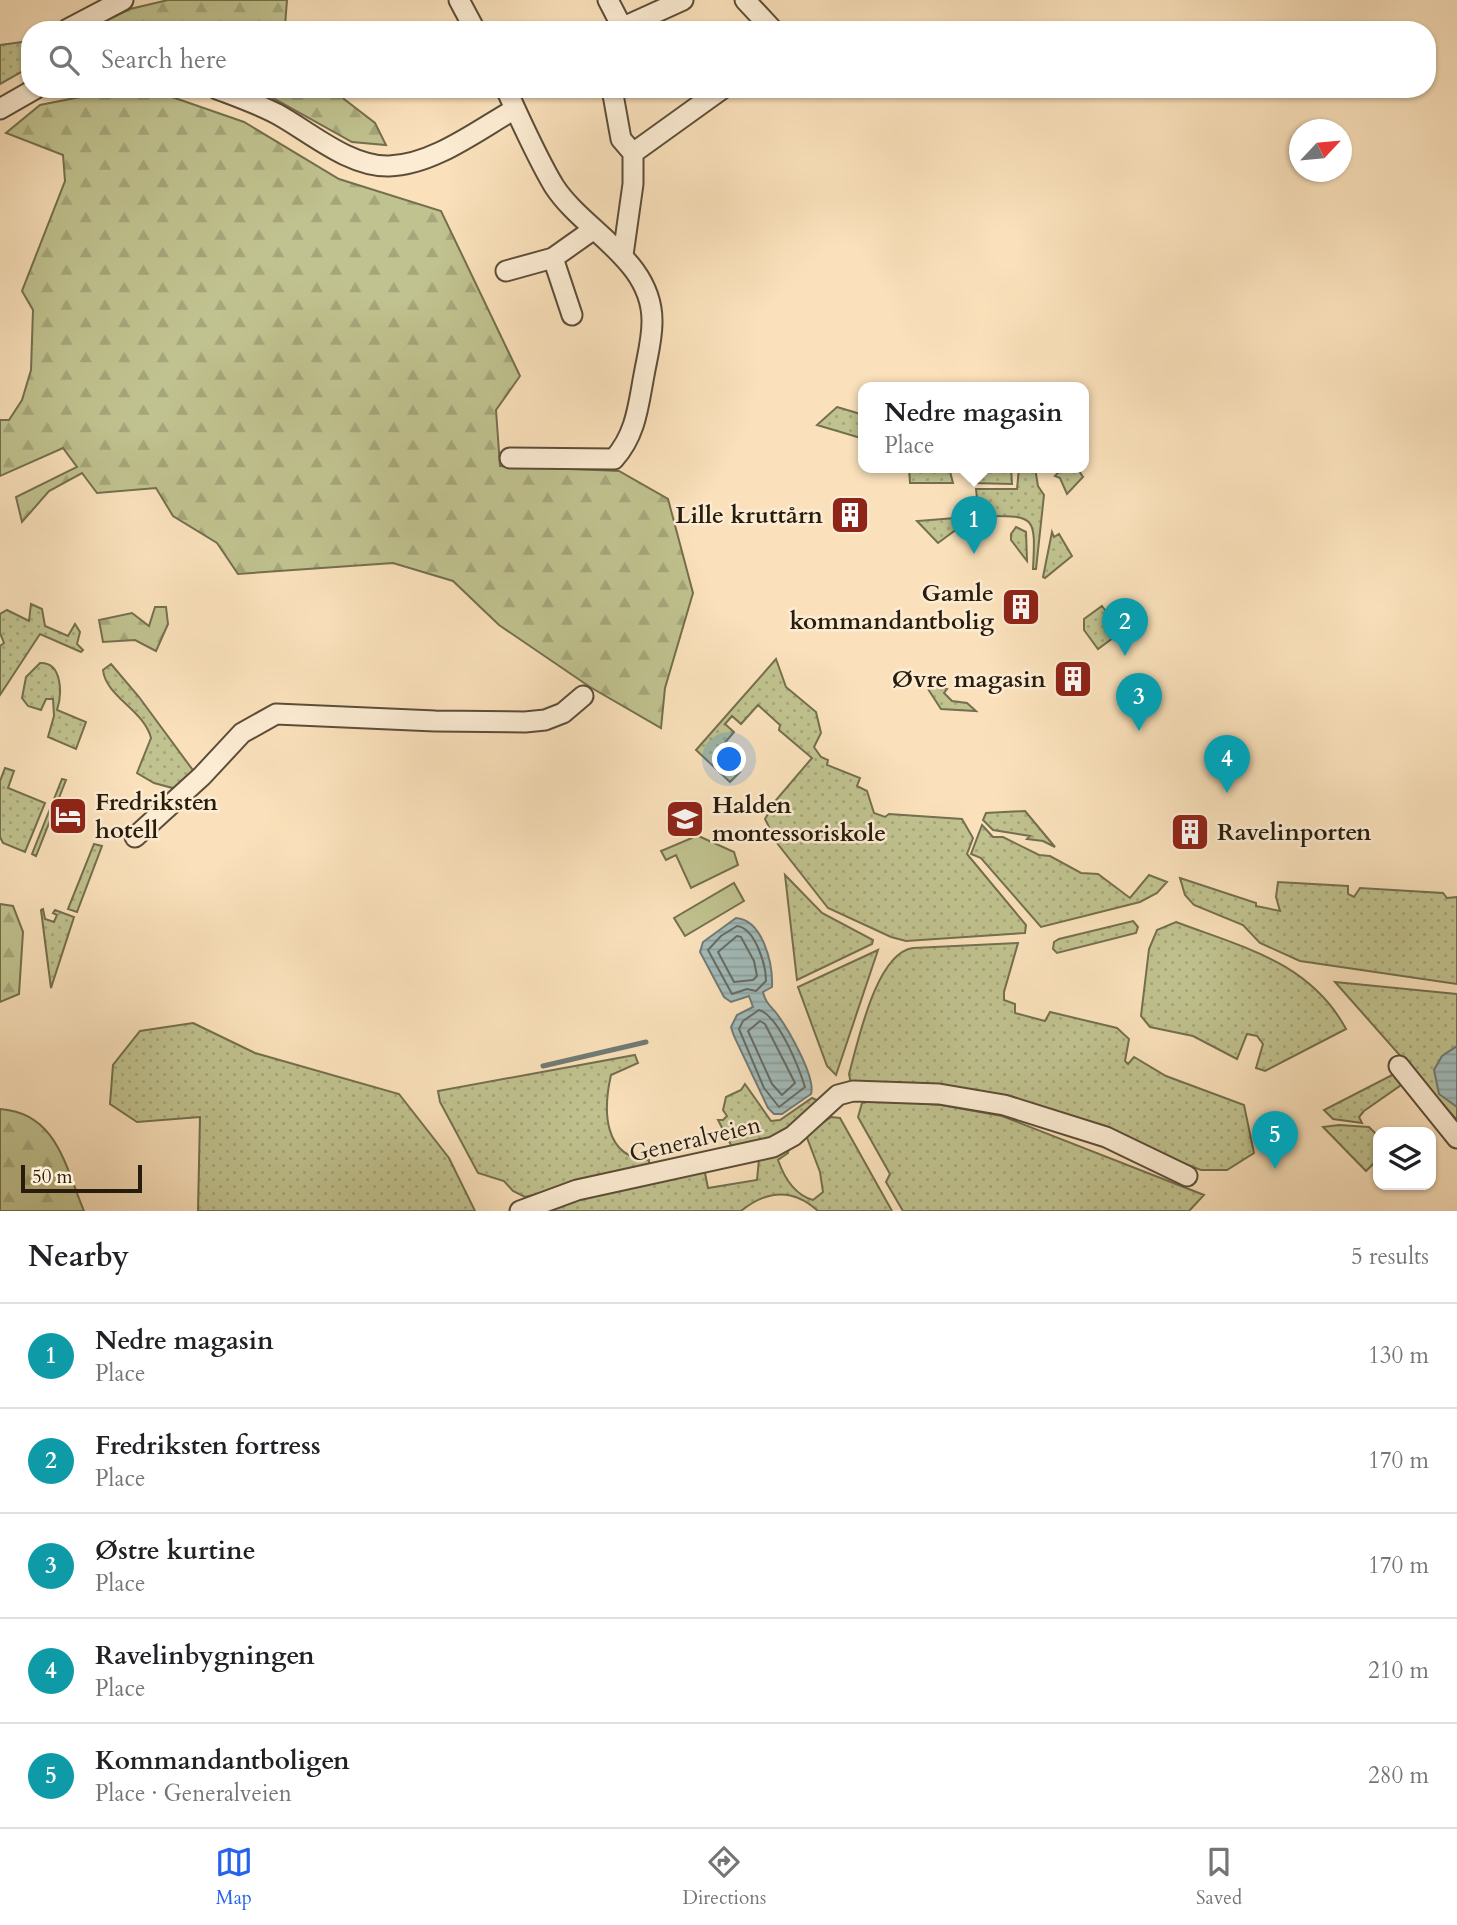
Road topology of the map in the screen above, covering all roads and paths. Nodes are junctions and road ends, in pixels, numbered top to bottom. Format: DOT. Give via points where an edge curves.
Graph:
graph roads {
  1 [pos="123,0"];
  2 [pos="459,0"];
  3 [pos="608,0"];
  4 [pos="683,0"];
  5 [pos="745,0"];
  6 [pos="83,21"];
  7 [pos="470,21"];
  8 [pos="617,21"];
  9 [pos="636,21"];
  10 [pos="765,21"];
  11 [pos="21,97"];
  12 [pos="241,98"];
  13 [pos="510,98"];
  14 [pos="614,98"];
  15 [pos="709,98"];
  16 [pos="0,108"];
  17 [pos="515,108"];
  18 [pos="633,153"];
  19 [pos="594,229"];
  20 [pos="622,255"];
  21 [pos="553,258"];
  22 [pos="506,271"];
  23 [pos="572,315"];
  24 [pos="510,458"];
  25 [pos="583,696"];
  26 [pos="135,837"];
  27 [pos="1399,1066"];
  28 [pos="1457,1138"];
  29 [pos="1187,1176"];
  30 [pos="520,1211"];
  1 -- 6 [label="street"];
  2 -- 7 [label="street"];
  3 -- 8 [label="street"];
  4 -- 9 [label="street"];
  5 -- 10 [label="street"];
  11 -- 16 [label="street"];
  12 -- 17 [label="street" via="365,162 388,166 439,151"];
  13 -- 17 [label="street"];
  14 -- 18 [label="street" via="621,139"];
  15 -- 18 [label="street"];
  17 -- 19 [label="street" via="555,186"];
  18 -- 20 [label="street"];
  19 -- 20 [label="street"];
  19 -- 21 [label="street"];
  20 -- 24 [label="street" via="638,275 653,320 629,442 614,459"];
  21 -- 22 [label="street"];
  21 -- 23 [label="street"];
  25 -- 26 [label="street" via="563,713 525,722 276,714 242,733"];
  27 -- 28 [label="street"];
  29 -- 30 [label="street, Generalveien" via="1106,1137 1004,1105 939,1094 853,1091 838,1095 793,1136 773,1147 577,1189"];
}
